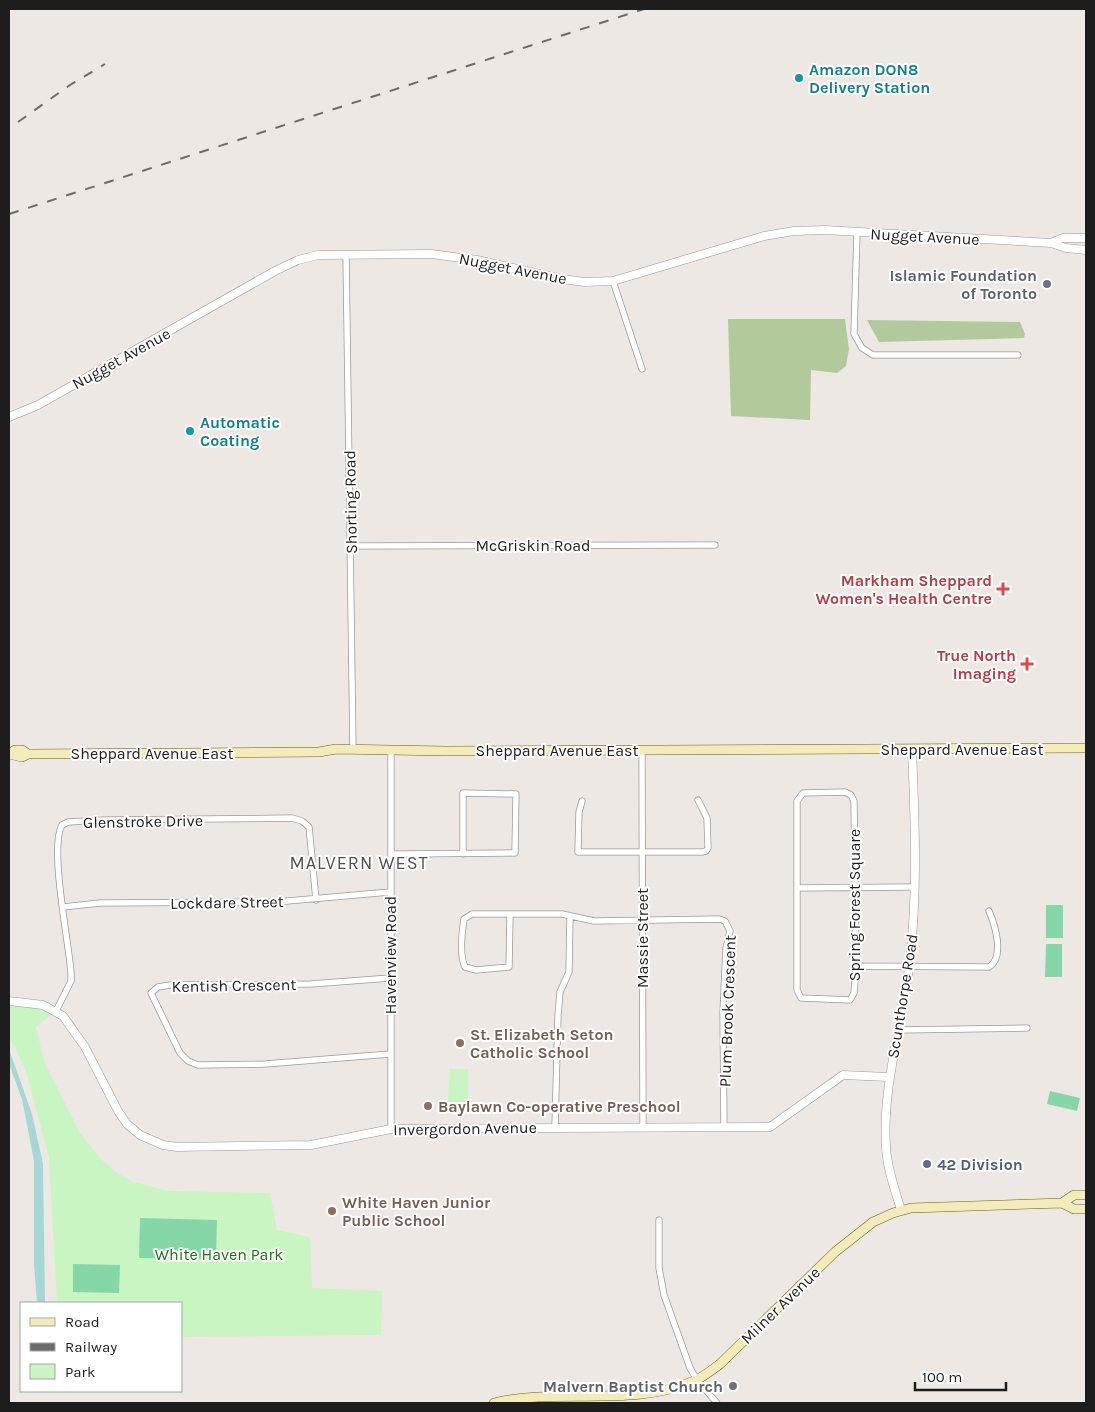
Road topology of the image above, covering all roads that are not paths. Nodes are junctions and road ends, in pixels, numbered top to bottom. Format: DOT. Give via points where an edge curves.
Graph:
graph roads {
  1 [pos="857,232"];
  2 [pos="1086,238"];
  3 [pos="1051,243"];
  4 [pos="1086,250"];
  5 [pos="346,254"];
  6 [pos="613,281"];
  7 [pos="1018,355"];
  8 [pos="642,370"];
  9 [pos="9,417"];
  10 [pos="715,545"];
  11 [pos="351,546"];
  12 [pos="1086,748"];
  13 [pos="642,749"];
  14 [pos="354,750"];
  15 [pos="391,750"];
  16 [pos="912,750"];
  17 [pos="9,754"];
  18 [pos="698,800"];
  19 [pos="582,801"];
  20 [pos="641,852"];
  21 [pos="392,854"];
  22 [pos="463,854"];
  23 [pos="913,887"];
  24 [pos="797,888"];
  25 [pos="854,888"];
  26 [pos="390,892"];
  27 [pos="316,900"];
  28 [pos="63,907"];
  29 [pos="989,911"];
  30 [pos="510,914"];
  31 [pos="570,916"];
  32 [pos="642,921"];
  33 [pos="856,966"];
  34 [pos="909,968"];
  35 [pos="390,978"];
  36 [pos="9,1002"];
  37 [pos="56,1011"];
  38 [pos="1027,1028"];
  39 [pos="898,1030"];
  40 [pos="390,1054"];
  41 [pos="888,1077"];
  42 [pos="555,1127"];
  43 [pos="724,1127"];
  44 [pos="391,1128"];
  45 [pos="642,1128"];
  46 [pos="1086,1195"];
  47 [pos="1062,1203"];
  48 [pos="1086,1208"];
  49 [pos="902,1210"];
  50 [pos="659,1220"];
  51 [pos="697,1380"];
  52 [pos="494,1403"];
  53 [pos="718,1403"];
  1 -- 3 [label="street, Nugget Avenue"];
  1 -- 6 [label="street, Nugget Avenue" via="803,230 764,236"];
  1 -- 7 [label="street" via="854,334 862,348 873,355"];
  2 -- 3 [label="street, Nugget Avenue" via="1063,238"];
  3 -- 4 [label="street, Nugget Avenue"];
  5 -- 6 [label="street, Nugget Avenue" via="438,254 562,279"];
  5 -- 9 [label="street, Nugget Avenue" via="306,258 275,271 46,400"];
  5 -- 11 [label="street, Shorting Road"];
  6 -- 8 [label="street"];
  10 -- 11 [label="street, McGriskin Road"];
  11 -- 14 [label="street, Shorting Road"];
  12 -- 16 [label="main road, Sheppard Avenue East"];
  13 -- 15 [label="main road, Sheppard Avenue East"];
  13 -- 16 [label="main road, Sheppard Avenue East"];
  13 -- 20 [label="street, Massie Street"];
  14 -- 15 [label="main road, Sheppard Avenue East"];
  14 -- 17 [label="main road, Sheppard Avenue East" via="28,754 15,750"];
  15 -- 21 [label="street, Havenview Road"];
  16 -- 23 [label="street, Scunthorpe Road"];
  18 -- 20 [label="street" via="707,818 706,851"];
  19 -- 20 [label="street" via="578,852"];
  20 -- 32 [label="street, Massie Street"];
  21 -- 22 [label="street"];
  21 -- 26 [label="street, Havenview Road"];
  22 -- 22 [label="street" via="515,853 516,794 463,793"];
  23 -- 25 [label="street"];
  23 -- 34 [label="street, Scunthorpe Road"];
  24 -- 25 [label="street"];
  24 -- 25 [label="street, Spring Forest Square" via="799,796 803,793 845,792 854,801"];
  24 -- 33 [label="street, Spring Forest Square" via="797,994 800,998 850,1000 854,993"];
  25 -- 33 [label="street, Spring Forest Square"];
  26 -- 27 [label="street, Lockdare Street"];
  26 -- 35 [label="street, Havenview Road"];
  27 -- 28 [label="street, Lockdare Street" via="100,903"];
  27 -- 28 [label="street, Glenstroke Drive" via="309,828 302,821 292,818 104,820 68,822 60,828 58,868"];
  28 -- 37 [label="street, Glenstroke Drive" via="71,982"];
  29 -- 34 [label="street" via="996,926 997,958 989,968"];
  30 -- 30 [label="street" via="472,914 464,919 462,962 465,967 476,970 509,967"];
  30 -- 31 [label="street"];
  31 -- 32 [label="street" via="594,921"];
  31 -- 42 [label="street" via="569,972 560,992 558,1015"];
  32 -- 43 [label="street, Plum Brook Crescent" via="719,919 729,926 723,1012"];
  32 -- 45 [label="street, Massie Street"];
  33 -- 34 [label="street"];
  34 -- 39 [label="street, Scunthorpe Road"];
  35 -- 40 [label="street, Havenview Road"];
  35 -- 40 [label="street, Kentish Crescent" via="311,984 170,985 158,987 151,993 180,1053 198,1065 265,1064"];
  36 -- 37 [label="street, Invergordon Avenue" via="34,1003"];
  37 -- 44 [label="street, Invergordon Avenue" via="85,1047 127,1124 154,1142 177,1147 301,1145"];
  38 -- 39 [label="street"];
  39 -- 41 [label="street, Scunthorpe Road"];
  40 -- 44 [label="street, Havenview Road"];
  41 -- 43 [label="street, Invergordon Avenue" via="843,1076 770,1126"];
  41 -- 49 [label="street, Scunthorpe Road" via="886,1149"];
  42 -- 44 [label="street, Invergordon Avenue"];
  42 -- 45 [label="street, Invergordon Avenue"];
  43 -- 45 [label="street, Invergordon Avenue"];
  46 -- 47 [label="main road, Milner Avenue" via="1074,1195"];
  47 -- 48 [label="main road, Milner Avenue" via="1074,1209"];
  47 -- 49 [label="main road, Milner Avenue"];
  49 -- 51 [label="main road, Milner Avenue" via="858,1232 720,1364"];
  50 -- 51 [label="street" via="662,1286"];
  51 -- 52 [label="main road, Milner Avenue" via="640,1395 533,1396"];
  51 -- 53 [label="street"];
}
